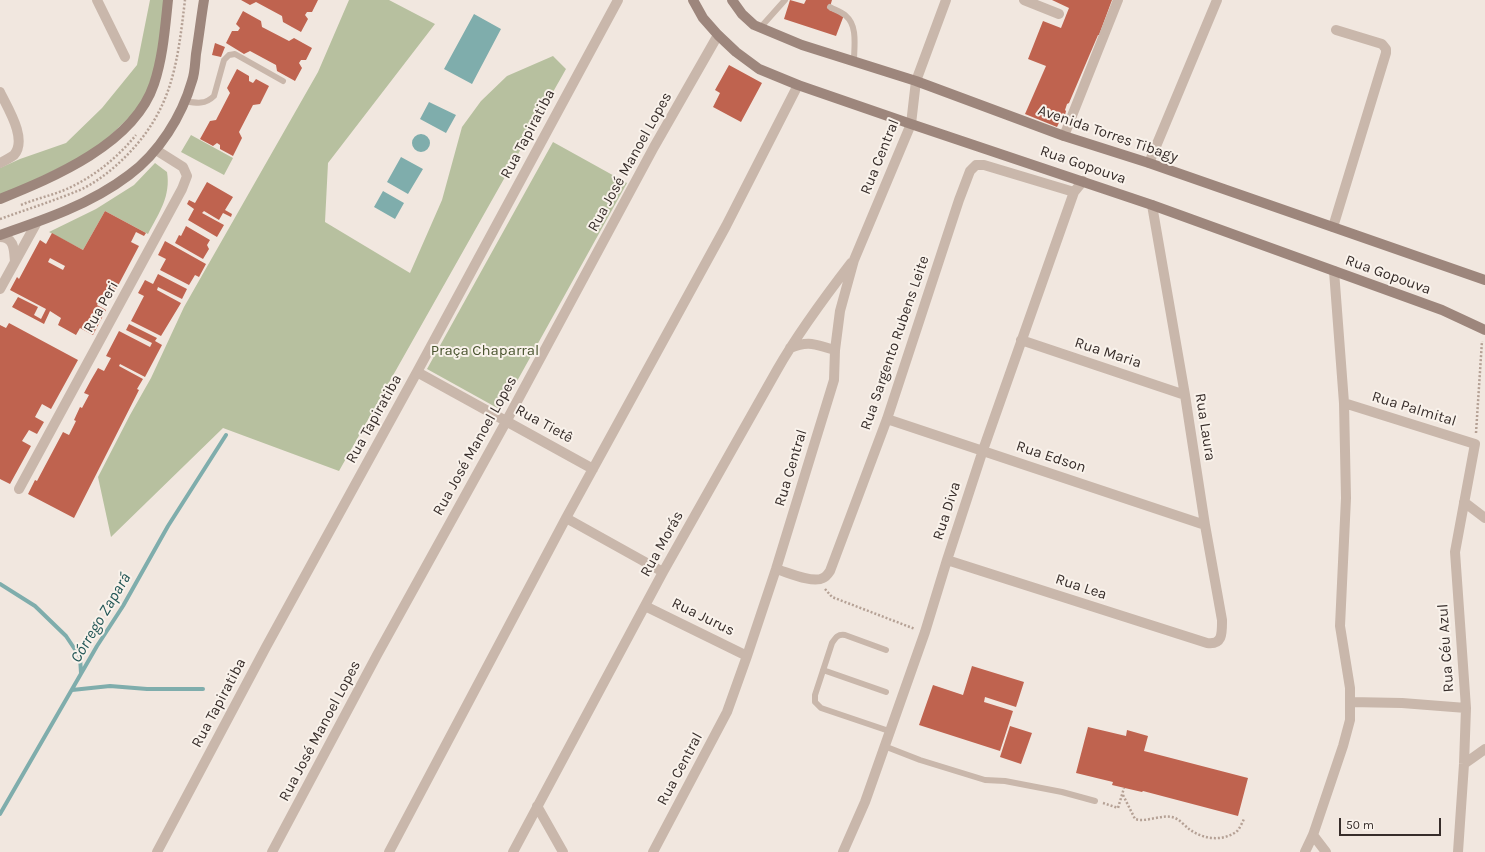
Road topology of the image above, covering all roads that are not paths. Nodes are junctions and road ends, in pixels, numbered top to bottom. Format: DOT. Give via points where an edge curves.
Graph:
graph roads {
  1 [pos="97,0"];
  2 [pos="168,0"];
  3 [pos="204,0"];
  4 [pos="618,0"];
  5 [pos="693,0"];
  6 [pos="732,0"];
  7 [pos="784,0"];
  8 [pos="946,0"];
  9 [pos="1024,0"];
  10 [pos="1118,0"];
  11 [pos="1218,0"];
  12 [pos="830,7"];
  13 [pos="1059,14"];
  14 [pos="760,28"];
  15 [pos="1336,30"];
  16 [pos="718,35"];
  17 [pos="125,57"];
  18 [pos="854,62"];
  19 [pos="283,81"];
  20 [pos="916,81"];
  21 [pos="798,85"];
  22 [pos="0,92"];
  23 [pos="185,101"];
  24 [pos="911,124"];
  25 [pos="1064,136"];
  26 [pos="156,150"];
  27 [pos="0,163"];
  28 [pos="1149,163"];
  29 [pos="1083,181"];
  30 [pos="1074,192"];
  31 [pos="0,199"];
  32 [pos="1152,205"];
  33 [pos="37,222"];
  34 [pos="1333,227"];
  35 [pos="0,236"];
  36 [pos="854,260"];
  37 [pos="15,262"];
  38 [pos="1334,271"];
  39 [pos="1485,280"];
  40 [pos="0,289"];
  41 [pos="1484,329"];
  42 [pos="1021,340"];
  43 [pos="790,348"];
  44 [pos="835,350"];
  45 [pos="417,372"];
  46 [pos="1185,395"];
  47 [pos="1344,403"];
  48 [pos="886,419"];
  49 [pos="507,420"];
  50 [pos="1475,444"];
  51 [pos="983,450"];
  52 [pos="593,469"];
  53 [pos="19,489"];
  54 [pos="1464,502"];
  55 [pos="566,518"];
  56 [pos="1485,518"];
  57 [pos="1205,524"];
  58 [pos="947,560"];
  59 [pos="776,569"];
  60 [pos="663,572"];
  61 [pos="645,606"];
  62 [pos="1207,643"];
  63 [pos="886,650"];
  64 [pos="748,656"];
  65 [pos="823,670"];
  66 [pos="886,692"];
  67 [pos="1350,702"];
  68 [pos="1466,708"];
  69 [pos="889,732"];
  70 [pos="884,746"];
  71 [pos="1485,749"];
  72 [pos="1464,764"];
  73 [pos="1095,801"];
  74 [pos="537,806"];
  75 [pos="1313,835"];
  76 [pos="157,852"];
  77 [pos="272,852"];
  78 [pos="389,852"];
  79 [pos="513,852"];
  80 [pos="563,852"];
  81 [pos="654,852"];
  82 [pos="843,852"];
  83 [pos="1305,852"];
  84 [pos="1326,852"];
  85 [pos="1458,852"];
  1 -- 17 [label="street"];
  2 -- 31 [label="main road" via="163,49 154,85 141,110 126,128 98,152 35,185"];
  3 -- 23 [label="main road" via="193,80"];
  4 -- 45 [label="street, Rua Tapiratiba"];
  5 -- 16 [label="main road, Rua Gopouva" via="703,18"];
  6 -- 14 [label="main road, Avenida Torres Tibagy" via="742,14"];
  7 -- 14 [label="lane"];
  8 -- 20 [label="street, Rua Central"];
  9 -- 13 [label="street"];
  10 -- 25 [label="street"];
  11 -- 28 [label="street"];
  12 -- 18 [label="lane" via="847,16 853,25"];
  14 -- 18 [label="main road, Avenida Torres Tibagy"];
  15 -- 34 [label="street" via="1382,44 1386,53"];
  16 -- 21 [label="main road, Rua Gopouva" via="759,69"];
  16 -- 49 [label="street, Rua José Manoel Lopes" via="654,147"];
  18 -- 20 [label="main road, Avenida Torres Tibagy"];
  19 -- 23 [label="lane" via="235,54 229,55 224,60 214,96 200,103"];
  20 -- 24 [label="street, Rua Central"];
  20 -- 25 [label="main road, Avenida Torres Tibagy"];
  21 -- 24 [label="main road, Rua Gopouva"];
  21 -- 52 [label="street" via="726,226"];
  22 -- 27 [label="street" via="18,130 19,145 14,154"];
  23 -- 26 [label="main road"];
  24 -- 29 [label="main road, Rua Gopouva"];
  24 -- 36 [label="street, Rua Central"];
  25 -- 28 [label="main road, Avenida Torres Tibagy"];
  26 -- 33 [label="main road" via="130,175 98,195"];
  26 -- 53 [label="street, Rua Peri" via="183,167 187,176 182,189"];
  28 -- 34 [label="main road, Avenida Torres Tibagy"];
  29 -- 30 [label="street, Rua Diva"];
  29 -- 32 [label="main road, Rua Gopouva"];
  30 -- 42 [label="street, Rua Diva"];
  30 -- 48 [label="street, Rua Sargento Rubens Leite" via="984,165 976,165 970,171"];
  32 -- 38 [label="main road, Rua Gopouva"];
  32 -- 46 [label="street, Rua Laura"];
  33 -- 35 [label="main road"];
  33 -- 37 [label="street"];
  34 -- 39 [label="main road, Avenida Torres Tibagy"];
  35 -- 37 [label="street" via="11,240"];
  36 -- 43 [label="street, Rua Morás"];
  36 -- 44 [label="street, Rua Central" via="840,311"];
  37 -- 40 [label="street"];
  38 -- 41 [label="main road, Rua Gopouva" via="1442,310"];
  38 -- 47 [label="street"];
  42 -- 46 [label="street, Rua Maria"];
  42 -- 51 [label="street, Rua Diva"];
  43 -- 44 [label="street" via="802,343"];
  43 -- 60 [label="street, Rua Morás"];
  44 -- 59 [label="street, Rua Central" via="834,380"];
  45 -- 49 [label="street, Rua Tietê"];
  45 -- 76 [label="street, Rua Tapiratiba"];
  46 -- 57 [label="street, Rua Laura"];
  47 -- 50 [label="street, Rua Palmital"];
  47 -- 67 [label="street" via="1346,498 1340,626"];
  48 -- 51 [label="street, Rua Edson"];
  48 -- 59 [label="street, Rua Sargento Rubens Leite" via="830,572 818,580"];
  49 -- 52 [label="street, Rua Tietê"];
  49 -- 77 [label="street, Rua José Manoel Lopes"];
  50 -- 54 [label="street, Rua Céu Azul"];
  51 -- 57 [label="street, Rua Edson"];
  51 -- 58 [label="street, Rua Diva"];
  52 -- 55 [label="street"];
  54 -- 56 [label="street"];
  54 -- 68 [label="street, Rua Céu Azul" via="1455,552"];
  55 -- 60 [label="street"];
  55 -- 78 [label="street"];
  57 -- 62 [label="street, Rua Laura" via="1222,620 1222,634 1219,640 1213,644"];
  58 -- 62 [label="street, Rua Lea"];
  58 -- 69 [label="street, Rua Diva" via="925,632"];
  59 -- 64 [label="street, Rua Central"];
  60 -- 61 [label="street, Rua Morás"];
  61 -- 64 [label="street, Rua Jurus"];
  61 -- 74 [label="street, Rua Morás"];
  63 -- 65 [label="lane" via="840,634 832,643"];
  64 -- 81 [label="street, Rua Central" via="727,712"];
  65 -- 66 [label="lane"];
  65 -- 69 [label="lane" via="815,695 815,702 821,708"];
  67 -- 68 [label="street"];
  67 -- 75 [label="street" via="1350,720"];
  68 -- 72 [label="street, Rua Céu Azul"];
  69 -- 70 [label="street, Rua Diva"];
  70 -- 73 [label="lane" via="984,780 1048,789"];
  70 -- 82 [label="street, Rua Diva"];
  71 -- 72 [label="street"];
  72 -- 85 [label="street, Rua Céu Azul"];
  74 -- 79 [label="street, Rua Morás"];
  74 -- 80 [label="street"];
  75 -- 83 [label="street"];
  75 -- 84 [label="street"];
}
